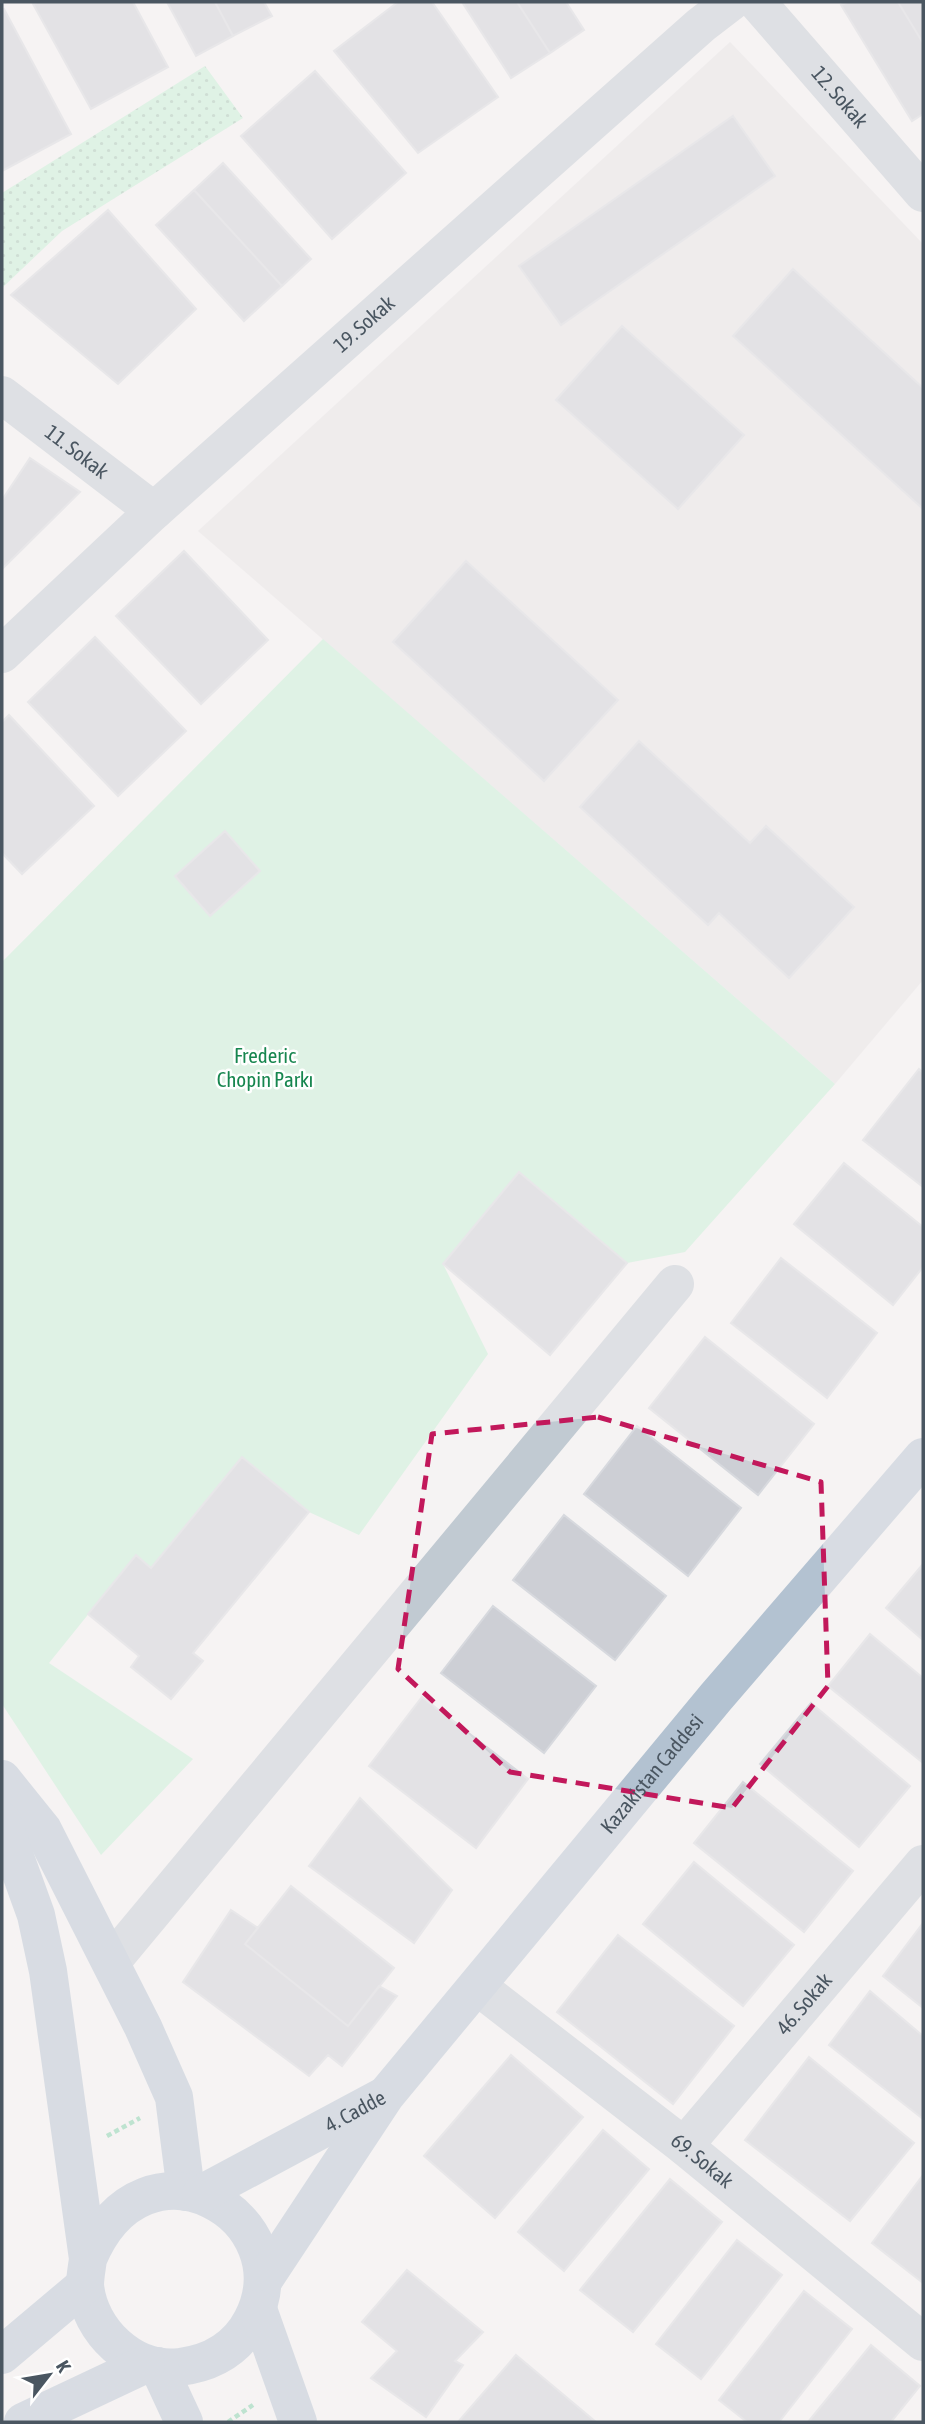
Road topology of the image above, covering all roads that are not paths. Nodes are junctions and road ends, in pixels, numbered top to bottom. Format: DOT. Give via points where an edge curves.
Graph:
graph roads {
  1 [pos="732,2"];
  2 [pos="757,2"];
  3 [pos="923,193"];
  4 [pos="2,394"];
  5 [pos="154,511"];
  6 [pos="2,654"];
  7 [pos="675,1284"];
  8 [pos="923,1457"];
  9 [pos="2,1779"];
  10 [pos="2,1821"];
  11 [pos="923,1864"];
  12 [pos="112,1961"];
  13 [pos="477,1986"];
  14 [pos="386,2095"];
  15 [pos="684,2146"];
  16 [pos="193,2193"];
  17 [pos="86,2272"];
  18 [pos="260,2295"];
  19 [pos="923,2342"];
  20 [pos="2,2355"];
  21 [pos="152,2365"];
  22 [pos="23,2422"];
  23 [pos="184,2422"];
  24 [pos="298,2422"];
  1 -- 5 [label="street, 19. Sokak" via="690,34"];
  2 -- 3 [label="street, 12. Sokak"];
  4 -- 5 [label="street, 11. Sokak"];
  5 -- 6 [label="street, 19. Sokak"];
  7 -- 12 [label="street"];
  8 -- 13 [label="main road, Kazakistan Caddesi" via="716,1697"];
  9 -- 12 [label="main road" via="43,1830"];
  10 -- 17 [label="main road" via="36,1915 48,1971"];
  11 -- 15 [label="street, 46. Sokak"];
  12 -- 16 [label="main road" via="174,2097"];
  13 -- 14 [label="main road, Kazakistan Caddesi"];
  13 -- 15 [label="street, 69. Sokak"];
  14 -- 16 [label="main road, 4. Cadde"];
  14 -- 18 [label="main road, 4. Cadde"];
  15 -- 19 [label="street, 69. Sokak"];
  16 -- 17 [label="main road" via="172,2190 143,2196 118,2210 99,2232"];
  16 -- 18 [label="main road" via="226,2207 246,2228 259,2253"];
  17 -- 20 [label="main road"];
  17 -- 21 [label="main road" via="91,2311 104,2333 123,2352"];
  18 -- 21 [label="main road" via="245,2333 225,2353 200,2365"];
  18 -- 24 [label="main road"];
  21 -- 22 [label="main road"];
  21 -- 23 [label="main road"];
}
